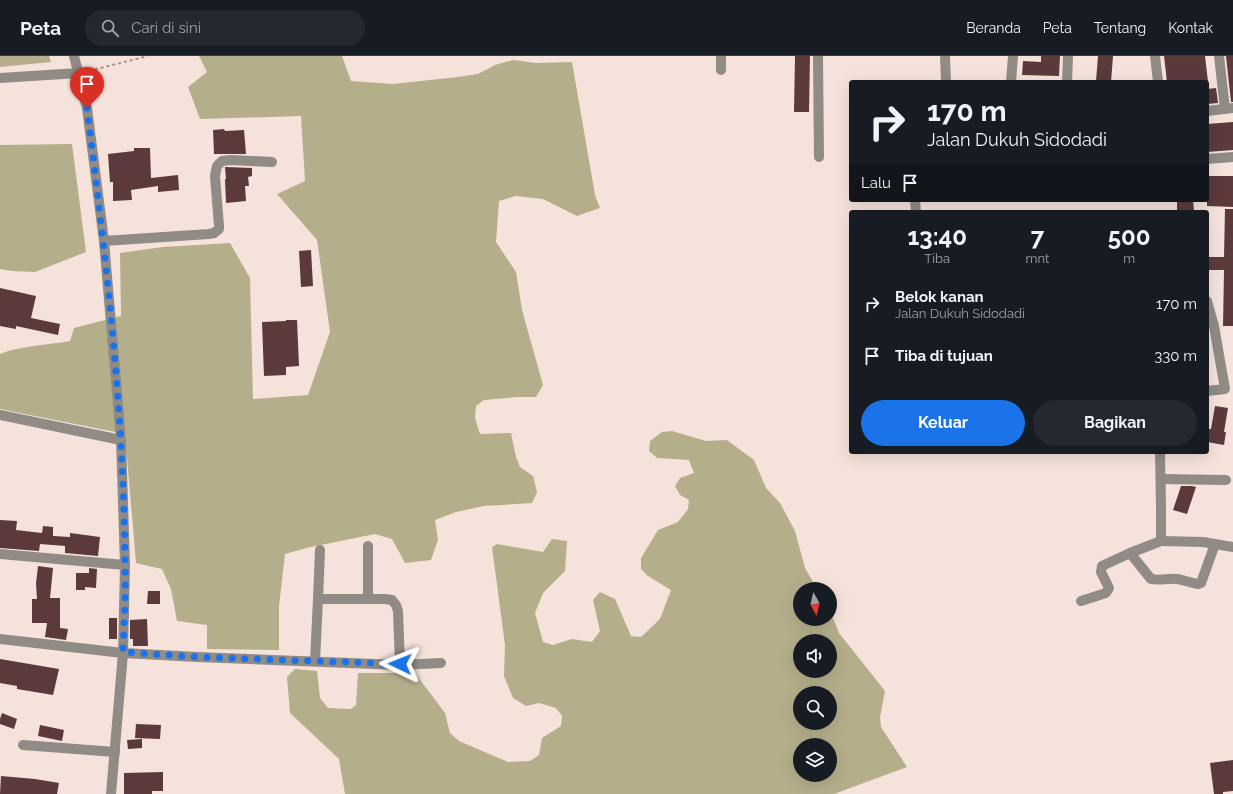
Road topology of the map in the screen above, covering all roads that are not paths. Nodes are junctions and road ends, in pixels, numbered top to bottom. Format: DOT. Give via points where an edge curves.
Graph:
graph roads {
  1 [pos="74,56"];
  2 [pos="721,56"];
  3 [pos="818,56"];
  4 [pos="945,56"];
  5 [pos="1013,56"];
  6 [pos="1068,56"];
  7 [pos="1155,56"];
  8 [pos="1219,56"];
  9 [pos="721,70"];
  10 [pos="79,73"];
  11 [pos="0,78"];
  12 [pos="946,80"];
  13 [pos="1011,80"];
  14 [pos="1067,80"];
  15 [pos="1158,80"];
  16 [pos="1229,109"];
  17 [pos="1209,111"];
  18 [pos="819,157"];
  19 [pos="1233,157"];
  20 [pos="1209,159"];
  21 [pos="272,162"];
  22 [pos="104,241"];
  23 [pos="1209,309"];
  24 [pos="1229,388"];
  25 [pos="1209,392"];
  26 [pos="0,415"];
  27 [pos="121,440"];
  28 [pos="1160,454"];
  29 [pos="1161,479"];
  30 [pos="1226,480"];
  31 [pos="1161,541"];
  32 [pos="1215,544"];
  33 [pos="368,546"];
  34 [pos="1233,546"];
  35 [pos="320,550"];
  36 [pos="1130,553"];
  37 [pos="1,554"];
  38 [pos="125,565"];
  39 [pos="318,599"];
  40 [pos="368,599"];
  41 [pos="1081,601"];
  42 [pos="0,639"];
  43 [pos="123,652"];
  44 [pos="315,662"];
  45 [pos="400,664"];
  46 [pos="441,664"];
  47 [pos="23,745"];
  48 [pos="115,752"];
  49 [pos="111,794"];
  1 -- 10 [label="street"];
  2 -- 9 [label="street"];
  3 -- 18 [label="street"];
  4 -- 12 [label="street"];
  5 -- 13 [label="street"];
  6 -- 14 [label="street"];
  7 -- 15 [label="street"];
  8 -- 16 [label="street"];
  10 -- 11 [label="street"];
  10 -- 22 [label="street" via="87,108"];
  16 -- 17 [label="street"];
  19 -- 20 [label="street"];
  21 -- 22 [label="street" via="232,160 222,161 216,166 219,229 214,232"];
  22 -- 27 [label="street"];
  23 -- 24 [label="street"];
  24 -- 25 [label="street"];
  26 -- 27 [label="street"];
  27 -- 38 [label="street"];
  28 -- 29 [label="street"];
  29 -- 30 [label="street"];
  29 -- 31 [label="street"];
  31 -- 32 [label="street"];
  31 -- 36 [label="street"];
  32 -- 34 [label="street"];
  32 -- 36 [label="street" via="1205,575 1198,584 1169,578 1151,579"];
  33 -- 40 [label="street"];
  35 -- 39 [label="street"];
  36 -- 41 [label="street" via="1102,566 1101,572 1109,588 1106,592"];
  37 -- 38 [label="street"];
  38 -- 43 [label="street"];
  39 -- 40 [label="street"];
  39 -- 44 [label="street"];
  40 -- 45 [label="street" via="392,600 396,605"];
  42 -- 43 [label="street"];
  43 -- 44 [label="street"];
  43 -- 48 [label="street"];
  44 -- 45 [label="street"];
  45 -- 46 [label="street"];
  47 -- 48 [label="street"];
  48 -- 49 [label="street"];
}
